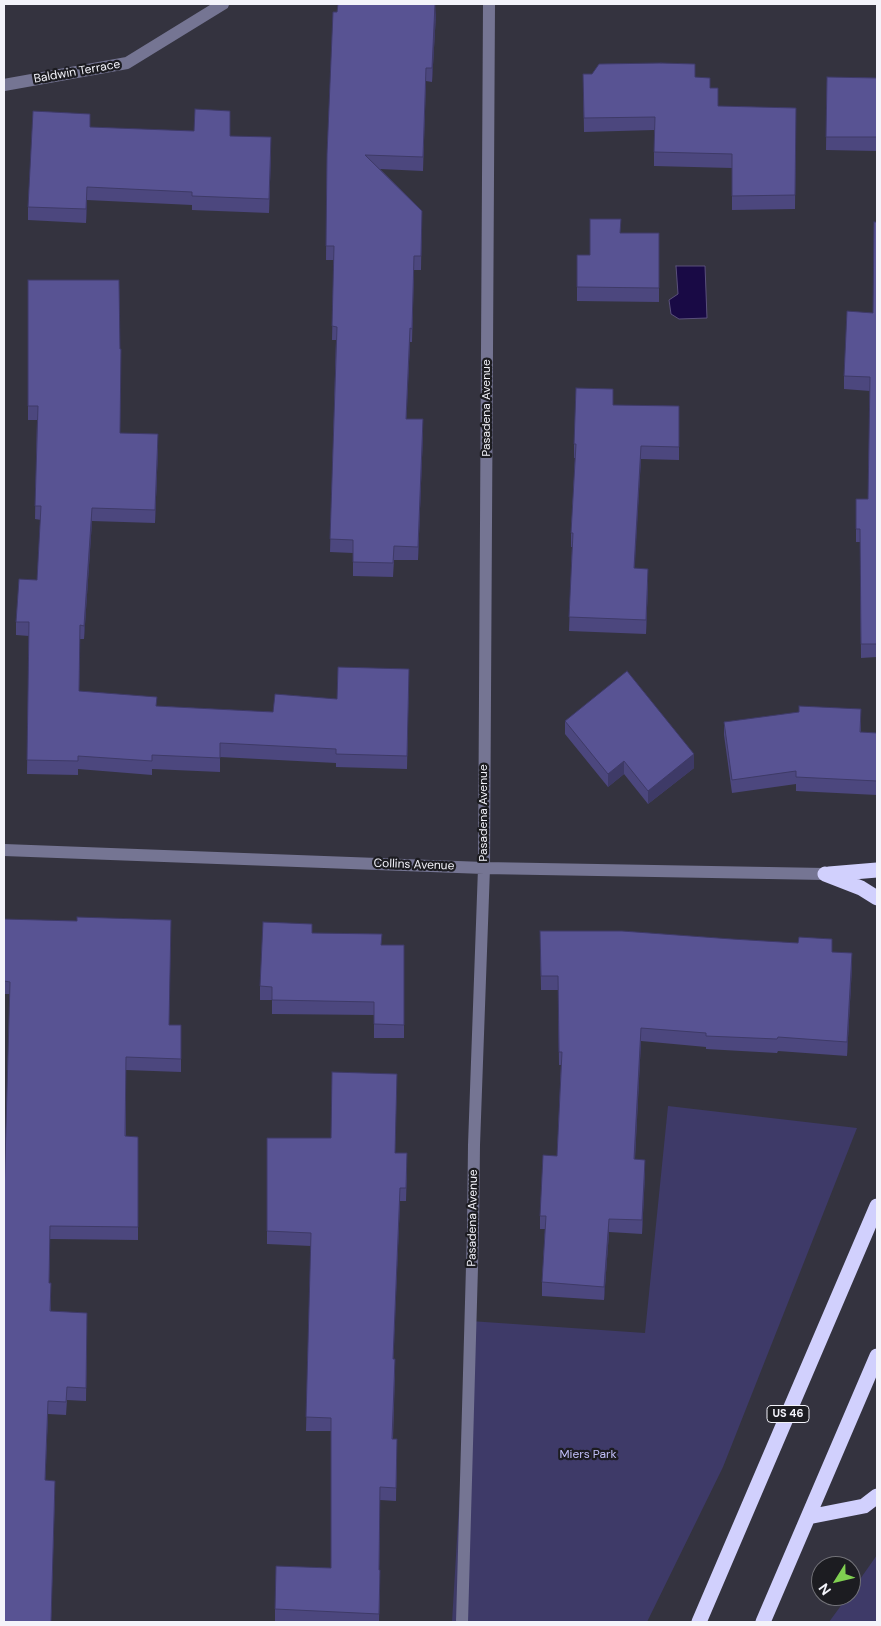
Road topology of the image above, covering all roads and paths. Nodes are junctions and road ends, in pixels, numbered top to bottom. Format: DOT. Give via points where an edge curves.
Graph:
graph roads {
  1 [pos="223,4"];
  2 [pos="489,4"];
  3 [pos="4,85"];
  4 [pos="4,850"];
  5 [pos="484,868"];
  6 [pos="877,870"];
  7 [pos="825,874"];
  8 [pos="877,898"];
  9 [pos="877,1206"];
  10 [pos="877,1356"];
  11 [pos="877,1496"];
  12 [pos="808,1517"];
  13 [pos="462,1622"];
  14 [pos="699,1622"];
  15 [pos="762,1622"];
  1 -- 3 [label="street, Baldwin Terrace" via="127,63"];
  2 -- 5 [label="street, Pasadena Avenue"];
  4 -- 5 [label="street, Collins Avenue"];
  5 -- 7 [label="street, Collins Avenue"];
  5 -- 13 [label="street, Pasadena Avenue"];
  6 -- 7 [label="highway"];
  7 -- 8 [label="highway"];
  9 -- 14 [label="highway, US 46"];
  10 -- 12 [label="highway"];
  11 -- 12 [label="highway" via="864,1506"];
  12 -- 15 [label="highway"];
}
